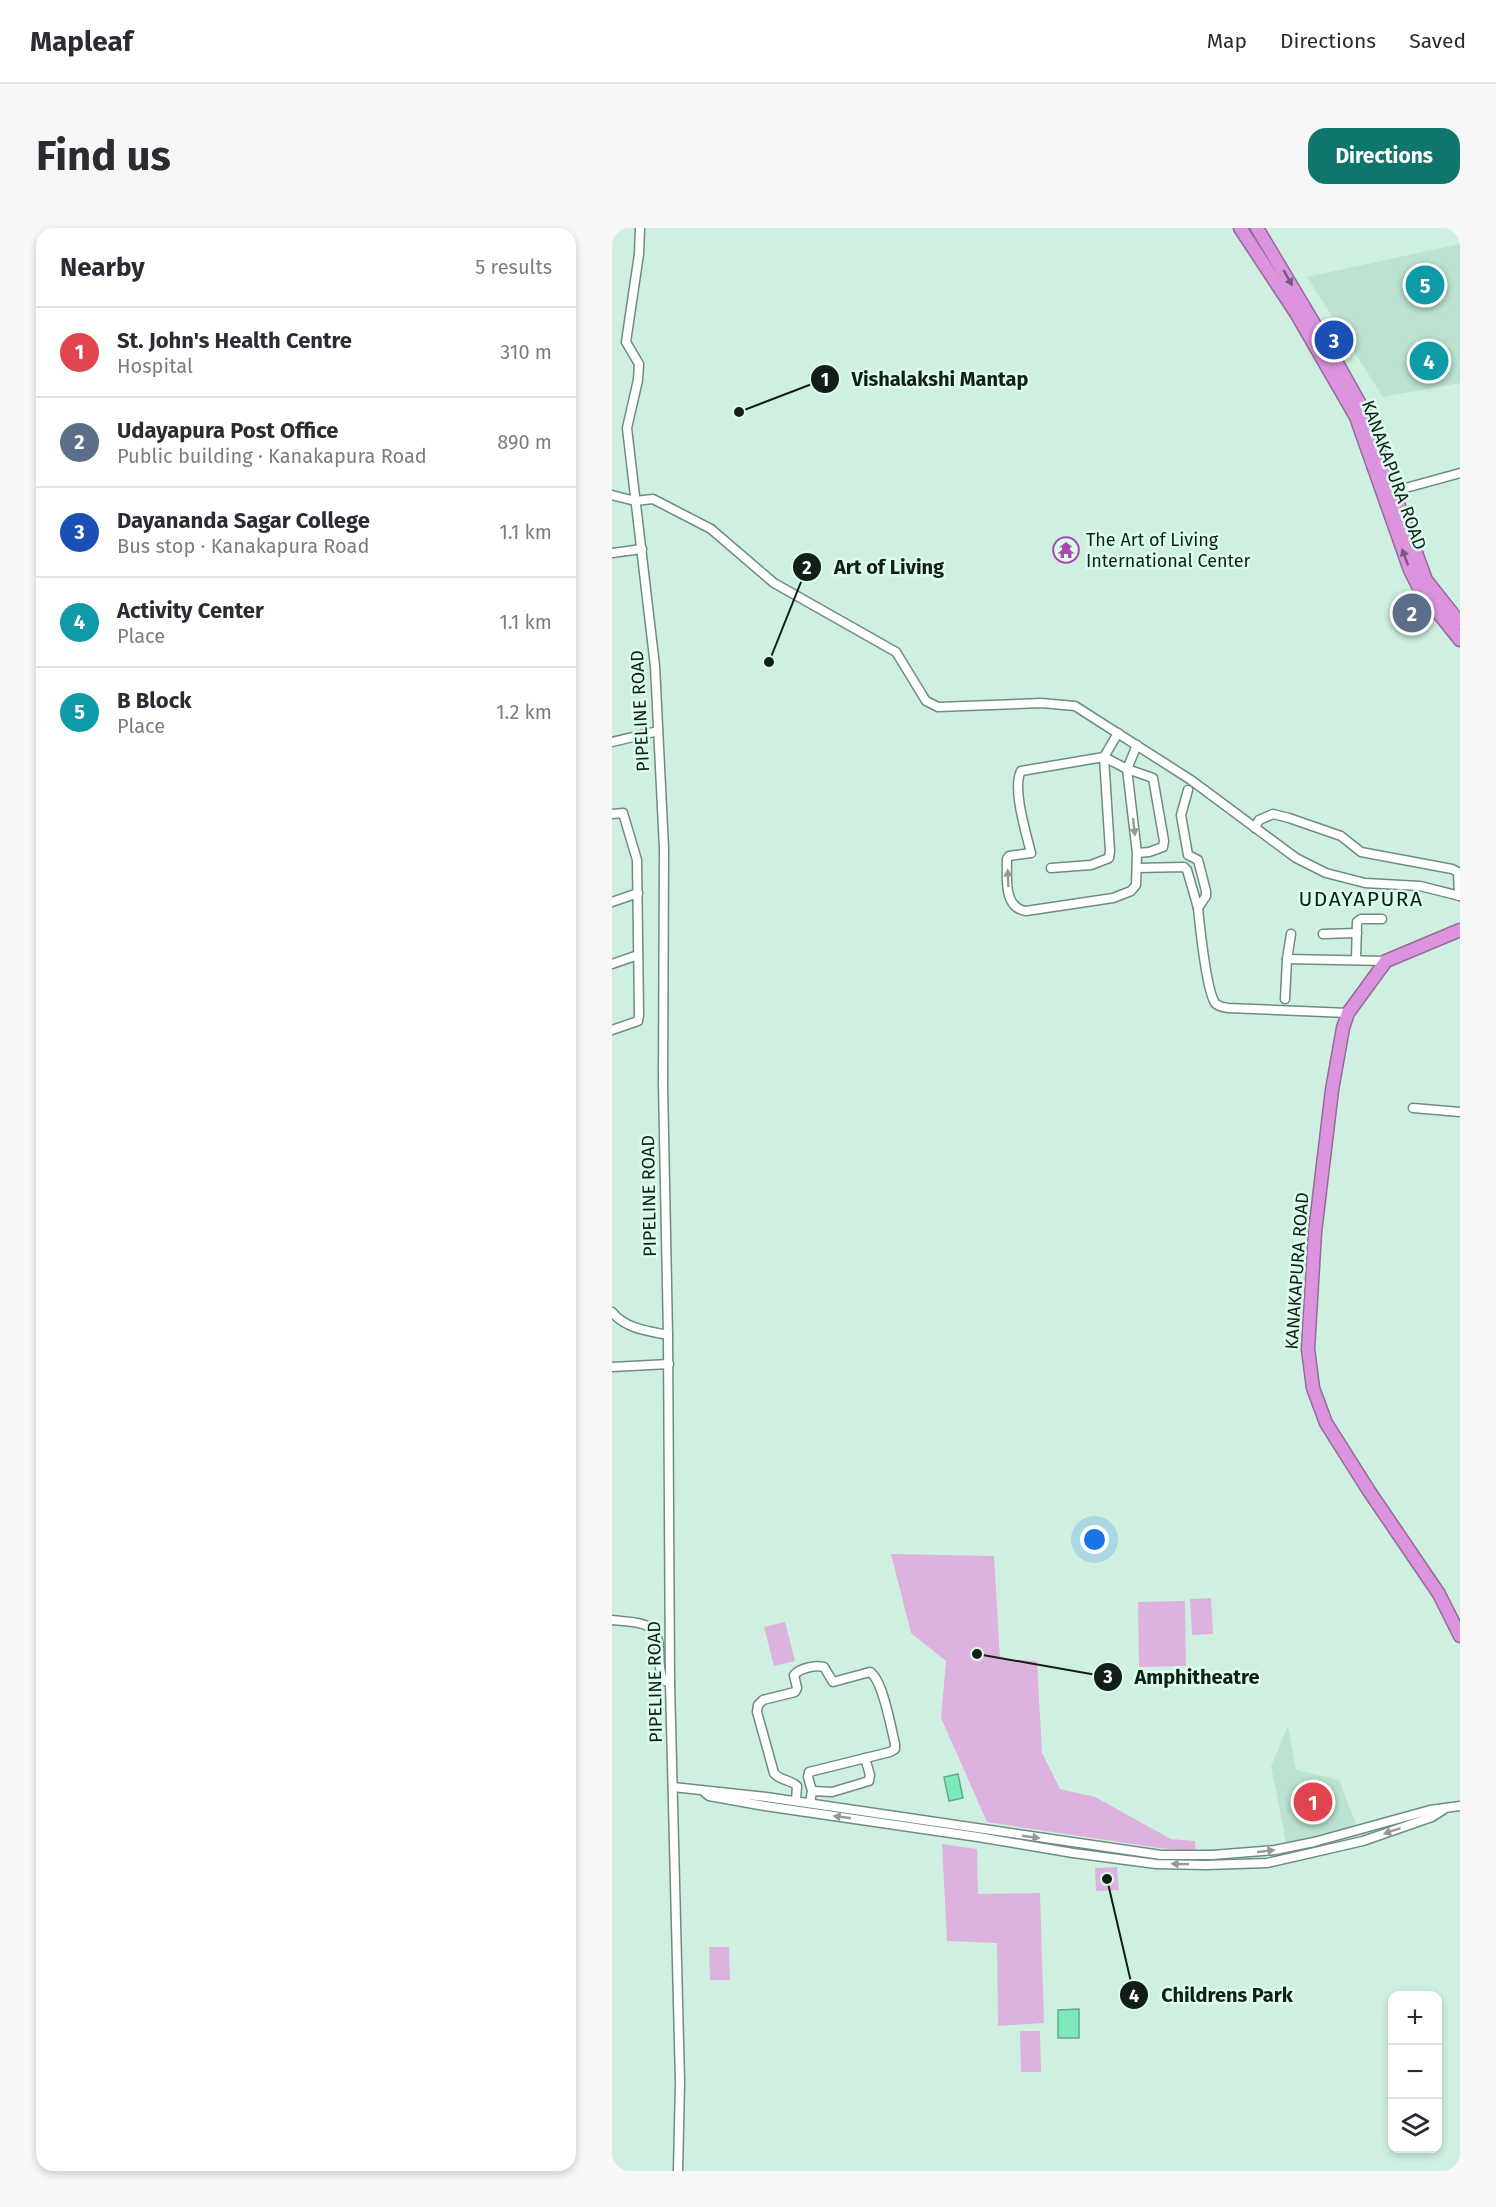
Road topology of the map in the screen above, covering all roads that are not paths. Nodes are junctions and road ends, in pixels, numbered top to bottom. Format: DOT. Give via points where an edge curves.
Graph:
graph roads {
  1 [pos="640,228"];
  2 [pos="1240,228"];
  3 [pos="1257,228"];
  4 [pos="1460,473"];
  5 [pos="1389,492"];
  6 [pos="612,495"];
  7 [pos="635,501"];
  8 [pos="642,549"];
  9 [pos="612,553"];
  10 [pos="1434,600"];
  11 [pos="1460,623"];
  12 [pos="1460,640"];
  13 [pos="658,731"];
  14 [pos="1118,733"];
  15 [pos="612,741"];
  16 [pos="1137,745"];
  17 [pos="1104,757"];
  18 [pos="1127,769"];
  19 [pos="1188,790"];
  20 [pos="612,814"];
  21 [pos="1255,828"];
  22 [pos="1137,853"];
  23 [pos="1051,868"];
  24 [pos="1137,868"];
  25 [pos="638,893"];
  26 [pos="1459,896"];
  27 [pos="612,902"];
  28 [pos="1198,908"];
  29 [pos="1382,919"];
  30 [pos="1460,930"];
  31 [pos="1357,933"];
  32 [pos="1291,934"];
  33 [pos="1323,934"];
  34 [pos="638,955"];
  35 [pos="1287,959"];
  36 [pos="1356,960"];
  37 [pos="1386,962"];
  38 [pos="612,964"];
  39 [pos="1285,999"];
  40 [pos="1348,1013"];
  41 [pos="612,1030"];
  42 [pos="1413,1108"];
  43 [pos="1460,1112"];
  44 [pos="612,1312"];
  45 [pos="668,1335"];
  46 [pos="669,1364"];
  47 [pos="612,1367"];
  48 [pos="612,1620"];
  49 [pos="1460,1636"];
  50 [pos="670,1683"];
  51 [pos="865,1758"];
  52 [pos="673,1787"];
  53 [pos="703,1791"];
  54 [pos="812,1791"];
  55 [pos="796,1801"];
  56 [pos="810,1803"];
  57 [pos="1460,1806"];
  58 [pos="1446,1809"];
  59 [pos="1359,1830"];
  60 [pos="1363,1841"];
  61 [pos="1212,1860"];
  62 [pos="678,2171"];
  1 -- 7 [label="street, PIPELINE ROAD" via="626,342 639,364 627,428"];
  2 -- 5 [label="highway, KANAKAPURA ROAD" via="1290,303 1356,417"];
  3 -- 5 [label="highway, KANAKAPURA ROAD, one-way" via="1365,413"];
  4 -- 5 [label="street"];
  5 -- 10 [label="highway, KANAKAPURA ROAD" via="1410,570"];
  6 -- 7 [label="street"];
  7 -- 8 [label="street, PIPELINE ROAD"];
  7 -- 14 [label="street" via="653,499 711,530 774,583 896,652 926,701 938,707 1041,703 1075,706"];
  8 -- 9 [label="street"];
  8 -- 13 [label="street, PIPELINE ROAD"];
  10 -- 11 [label="highway, KANAKAPURA ROAD"];
  10 -- 12 [label="highway, KANAKAPURA ROAD"];
  13 -- 15 [label="street"];
  13 -- 45 [label="street, PIPELINE ROAD" via="664,848"];
  14 -- 16 [label="street"];
  14 -- 17 [label="street"];
  16 -- 18 [label="street"];
  16 -- 21 [label="street"];
  17 -- 18 [label="street"];
  17 -- 23 [label="street" via="1109,858 1091,865"];
  24 -- 17 [label="street, one-way" via="1136,885 1113,898 1026,911 1010,901 1007,859 1031,853 1020,801 1021,771"];
  18 -- 22 [label="street, one-way"];
  18 -- 22 [label="street" via="1153,778 1164,841 1160,849"];
  19 -- 28 [label="street" via="1181,815 1188,855 1198,860 1206,891"];
  20 -- 25 [label="street" via="623,813 626,821 637,860"];
  21 -- 26 [label="street" via="1296,858 1326,873 1365,883 1420,886"];
  21 -- 26 [label="street" via="1259,820 1273,814 1341,836 1361,852 1452,869 1460,876"];
  22 -- 24 [label="street"];
  24 -- 28 [label="street" via="1184,867"];
  25 -- 27 [label="street"];
  25 -- 34 [label="street"];
  28 -- 40 [label="street" via="1210,988 1219,1006"];
  29 -- 31 [label="street" via="1361,919 1357,922"];
  30 -- 37 [label="highway, KANAKAPURA ROAD"];
  31 -- 33 [label="street"];
  31 -- 36 [label="street"];
  32 -- 35 [label="street"];
  34 -- 38 [label="street"];
  34 -- 41 [label="street" via="638,1021"];
  35 -- 36 [label="street"];
  35 -- 39 [label="street"];
  36 -- 37 [label="street"];
  37 -- 40 [label="highway, KANAKAPURA ROAD"];
  40 -- 49 [label="highway, KANAKAPURA ROAD" via="1332,1090 1315,1232 1308,1349 1313,1388 1326,1423 1439,1594"];
  42 -- 43 [label="street"];
  44 -- 45 [label="street" via="632,1327"];
  45 -- 46 [label="street, PIPELINE ROAD"];
  46 -- 47 [label="street"];
  46 -- 50 [label="street, PIPELINE ROAD"];
  48 -- 50 [label="street" via="651,1627 656,1633 659,1669 663,1680"];
  50 -- 52 [label="street, PIPELINE ROAD"];
  51 -- 54 [label="street" via="809,1772"];
  51 -- 54 [label="street" via="869,1781 832,1792"];
  51 -- 55 [label="street" via="895,1749 875,1676 870,1672 833,1682 824,1667 818,1665 798,1671 794,1675 795,1692 763,1701 757,1712 774,1773 778,1779 797,1786"];
  52 -- 53 [label="street"];
  52 -- 62 [label="street, PIPELINE ROAD" via="680,2082"];
  53 -- 55 [label="street"];
  61 -- 53 [label="street, one-way" via="1156,1864 1073,1853 765,1806 709,1796"];
  54 -- 56 [label="street"];
  55 -- 56 [label="street"];
  56 -- 61 [label="street, one-way"];
  57 -- 58 [label="street"];
  58 -- 59 [label="street"];
  58 -- 60 [label="street, one-way"];
  59 -- 60 [label="street"];
  61 -- 59 [label="street, one-way"];
  60 -- 61 [label="street" via="1267,1863"];
}
